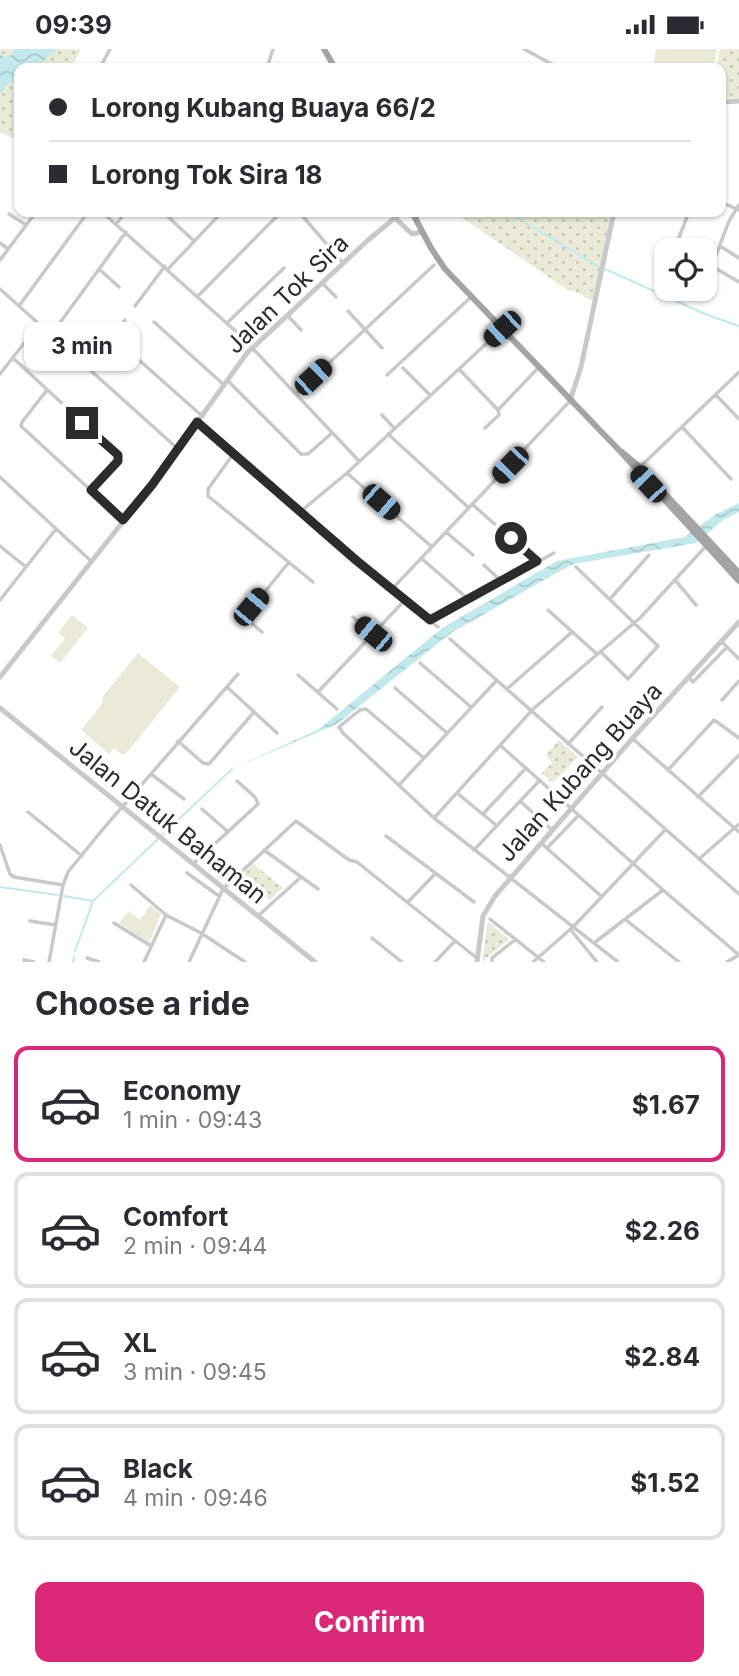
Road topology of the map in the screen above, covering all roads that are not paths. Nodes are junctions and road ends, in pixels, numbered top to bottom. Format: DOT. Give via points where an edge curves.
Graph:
graph roads {
  1 [pos="524,49"];
  2 [pos="544,63"];
  3 [pos="738,207"];
  4 [pos="9,214"];
  5 [pos="32,217"];
  6 [pos="84,217"];
  7 [pos="109,217"];
  8 [pos="122,217"];
  9 [pos="168,217"];
  10 [pos="217,217"];
  11 [pos="276,217"];
  12 [pos="303,217"];
  13 [pos="414,217"];
  14 [pos="613,217"];
  15 [pos="687,217"];
  16 [pos="394,218"];
  17 [pos="117,223"];
  18 [pos="26,225"];
  19 [pos="126,232"];
  20 [pos="422,232"];
  21 [pos="679,238"];
  22 [pos="194,241"];
  23 [pos="0,243"];
  24 [pos="719,246"];
  25 [pos="8,249"];
  26 [pos="717,252"];
  27 [pos="739,258"];
  28 [pos="0,260"];
  29 [pos="343,263"];
  30 [pos="434,265"];
  31 [pos="166,268"];
  32 [pos="285,268"];
  33 [pos="99,269"];
  34 [pos="717,269"];
  35 [pos="322,282"];
  36 [pos="739,282"];
  37 [pos="119,287"];
  38 [pos="0,289"];
  39 [pos="198,296"];
  40 [pos="336,297"];
  41 [pos="471,297"];
  42 [pos="19,306"];
  43 [pos="135,306"];
  44 [pos="348,311"];
  45 [pos="287,314"];
  46 [pos="125,320"];
  47 [pos="154,323"];
  48 [pos="227,323"];
  49 [pos="39,324"];
  50 [pos="502,329"];
  51 [pos="301,330"];
  52 [pos="365,330"];
  53 [pos="51,335"];
  54 [pos="113,337"];
  55 [pos="252,347"];
  56 [pos="382,348"];
  57 [pos="13,358"];
  58 [pos="403,368"];
  59 [pos="538,368"];
  60 [pos="458,369"];
  61 [pos="90,370"];
  62 [pos="739,372"];
  63 [pos="0,375"];
  64 [pos="387,375"];
  65 [pos="225,382"];
  66 [pos="47,390"];
  67 [pos="296,393"];
  68 [pos="430,395"];
  69 [pos="716,395"];
  70 [pos="570,401"];
  71 [pos="498,410"];
  72 [pos="201,415"];
  73 [pos="382,415"];
  74 [pos="739,419"];
  75 [pos="197,422"];
  76 [pos="682,427"];
  77 [pos="394,428"];
  78 [pos="485,428"];
  79 [pos="332,433"];
  80 [pos="388,434"];
  81 [pos="178,449"];
  82 [pos="618,449"];
  83 [pos="234,453"];
  84 [pos="359,461"];
  85 [pos="640,467"];
  86 [pos="346,473"];
  87 [pos="0,477"];
  88 [pos="731,479"];
  89 [pos="91,490"];
  90 [pos="470,506"];
  91 [pos="301,511"];
  92 [pos="123,520"];
  93 [pos="693,527"];
  94 [pos="499,528"];
  95 [pos="56,529"];
  96 [pos="446,532"];
  97 [pos="509,537"];
  98 [pos="704,541"];
  99 [pos="0,546"];
  100 [pos="432,547"];
  101 [pos="554,553"];
  102 [pos="473,555"];
  103 [pos="649,555"];
  104 [pos="421,558"];
  105 [pos="91,561"];
  106 [pos="537,561"];
  107 [pos="289,562"];
  108 [pos="484,565"];
  109 [pos="26,567"];
  110 [pos="576,567"];
  111 [pos="739,573"];
  112 [pos="675,580"];
  113 [pos="501,581"];
  114 [pos="739,581"];
  115 [pos="313,582"];
  116 [pos="392,589"];
  117 [pos="467,599"];
  118 [pos="610,599"];
  119 [pos="0,600"];
  120 [pos="405,600"];
  121 [pos="696,605"];
  122 [pos="548,610"];
  123 [pos="353,617"];
  124 [pos="430,620"];
  125 [pos="635,622"];
  126 [pos="739,622"];
  127 [pos="438,627"];
  128 [pos="262,632"];
  129 [pos="572,632"];
  130 [pos="373,634"];
  131 [pos="450,639"];
  132 [pos="721,641"];
  133 [pos="727,647"];
  134 [pos="599,653"];
  135 [pos="739,659"];
  136 [pos="420,663"];
  137 [pos="238,674"];
  138 [pos="298,675"];
  139 [pos="0,677"];
  140 [pos="688,677"];
  141 [pos="497,681"];
  142 [pos="739,681"];
  143 [pos="227,687"];
  144 [pos="395,688"];
  145 [pos="507,689"];
  146 [pos="318,692"];
  147 [pos="722,700"];
  148 [pos="471,707"];
  149 [pos="602,707"];
  150 [pos="0,708"];
  151 [pos="337,709"];
  152 [pos="254,712"];
  153 [pos="531,712"];
  154 [pos="277,733"];
  155 [pos="447,733"];
  156 [pos="739,738"];
  157 [pos="632,739"];
  158 [pos="178,741"];
  159 [pos="568,744"];
  160 [pos="501,746"];
  161 [pos="739,755"];
  162 [pos="424,758"];
  163 [pos="526,768"];
  164 [pos="668,770"];
  165 [pos="151,774"];
  166 [pos="602,774"];
  167 [pos="540,780"];
  168 [pos="237,781"];
  169 [pos="399,785"];
  170 [pos="457,793"];
  171 [pos="698,797"];
  172 [pos="184,799"];
  173 [pos="520,801"];
  174 [pos="122,807"];
  175 [pos="571,808"];
  176 [pos="202,809"];
  177 [pos="28,812"];
  178 [pos="483,814"];
  179 [pos="579,815"];
  180 [pos="434,818"];
  181 [pos="739,824"];
  182 [pos="496,825"];
  183 [pos="734,828"];
  184 [pos="552,830"];
  185 [pos="665,830"];
  186 [pos="227,831"];
  187 [pos="739,832"];
  188 [pos="386,836"];
  189 [pos="541,843"];
  190 [pos="0,845"];
  191 [pos="547,848"];
  192 [pos="474,850"];
  193 [pos="264,851"];
  194 [pos="82,856"];
  195 [pos="699,859"];
  196 [pos="634,863"];
  197 [pos="192,864"];
  198 [pos="187,873"];
  199 [pos="435,874"];
  200 [pos="301,877"];
  201 [pos="509,879"];
  202 [pos="63,885"];
  203 [pos="131,885"];
  204 [pos="223,888"];
  205 [pos="318,889"];
  206 [pos="663,890"];
  207 [pos="739,894"];
  208 [pos="219,896"];
  209 [pos="601,896"];
  210 [pos="408,902"];
  211 [pos="474,902"];
  212 [pos="166,915"];
  213 [pos="258,916"];
  214 [pos="491,919"];
  215 [pos="626,919"];
  216 [pos="30,921"];
  217 [pos="114,923"];
  218 [pos="56,925"];
  219 [pos="572,928"];
  220 [pos="201,933"];
  221 [pos="372,938"];
  222 [pos="516,939"];
  223 [pos="455,941"];
  224 [pos="594,943"];
  225 [pos="151,946"];
  226 [pos="739,955"];
  227 [pos="540,956"];
  228 [pos="87,958"];
  229 [pos="24,960"];
  230 [pos="477,960"];
  231 [pos="491,961"];
  232 [pos="34,962"];
  233 [pos="49,962"];
  234 [pos="99,962"];
  235 [pos="144,962"];
  236 [pos="189,962"];
  237 [pos="245,962"];
  238 [pos="314,962"];
  239 [pos="402,962"];
  240 [pos="435,962"];
  241 [pos="533,962"];
  242 [pos="544,962"];
  243 [pos="597,962"];
  244 [pos="617,962"];
  245 [pos="679,962"];
  246 [pos="727,962"];
  1 -- 2 [label="street"];
  3 -- 24 [label="street"];
  4 -- 18 [label="street"];
  5 -- 18 [label="street"];
  6 -- 42 [label="street"];
  7 -- 17 [label="street"];
  8 -- 17 [label="street"];
  9 -- 22 [label="street"];
  10 -- 22 [label="street"];
  11 -- 39 [label="street"];
  12 -- 29 [label="street"];
  13 -- 20 [label="main road"];
  14 -- 70 [label="street"];
  15 -- 21 [label="street"];
  16 -- 20 [label="street" via="412,234"];
  16 -- 29 [label="street, Jalan Tok Sira"];
  17 -- 19 [label="street"];
  18 -- 25 [label="street"];
  19 -- 31 [label="street"];
  19 -- 33 [label="street"];
  20 -- 41 [label="main road" via="440,263"];
  22 -- 31 [label="street"];
  23 -- 25 [label="street"];
  24 -- 26 [label="street"];
  24 -- 27 [label="street"];
  25 -- 28 [label="street"];
  29 -- 35 [label="street, Jalan Tok Sira"];
  30 -- 52 [label="street"];
  31 -- 39 [label="street"];
  31 -- 43 [label="street"];
  32 -- 48 [label="street"];
  33 -- 37 [label="street"];
  33 -- 53 [label="street"];
  34 -- 36 [label="street"];
  35 -- 40 [label="street"];
  35 -- 45 [label="street, Jalan Tok Sira"];
  38 -- 42 [label="street"];
  39 -- 48 [label="street"];
  41 -- 50 [label="main road"];
  41 -- 64 [label="street"];
  42 -- 49 [label="street"];
  44 -- 52 [label="street"];
  45 -- 51 [label="street"];
  45 -- 55 [label="street, Jalan Tok Sira"];
  46 -- 54 [label="street"];
  47 -- 65 [label="street"];
  48 -- 55 [label="street"];
  49 -- 53 [label="street"];
  49 -- 57 [label="street"];
  50 -- 59 [label="main road"];
  50 -- 60 [label="street"];
  52 -- 56 [label="street"];
  52 -- 67 [label="street"];
  53 -- 61 [label="street"];
  54 -- 61 [label="street"];
  54 -- 72 [label="street"];
  55 -- 65 [label="street, Jalan Tok Sira"];
  55 -- 67 [label="street"];
  57 -- 63 [label="street"];
  57 -- 66 [label="street"];
  58 -- 68 [label="street"];
  59 -- 70 [label="main road"];
  59 -- 71 [label="street"];
  60 -- 68 [label="street"];
  60 -- 71 [label="street"];
  61 -- 81 [label="street"];
  62 -- 69 [label="street"];
  65 -- 72 [label="street, Jalan Tok Sira"];
  65 -- 79 [label="street" via="301,454 308,454"];
  66 -- 89 [label="street" via="21,426"];
  66 -- 89 [label="street" via="118,455 118,461"];
  67 -- 79 [label="street"];
  68 -- 77 [label="street"];
  69 -- 74 [label="street"];
  69 -- 76 [label="street"];
  70 -- 82 [label="main road"];
  70 -- 90 [label="street"];
  71 -- 78 [label="street"];
  72 -- 75 [label="street, Jalan Tok Sira"];
  73 -- 77 [label="street"];
  75 -- 81 [label="street, Jalan Tok Sira"];
  75 -- 83 [label="street"];
  76 -- 85 [label="street"];
  76 -- 88 [label="street"];
  77 -- 80 [label="street"];
  79 -- 84 [label="street"];
  80 -- 84 [label="street"];
  80 -- 90 [label="street"];
  81 -- 92 [label="street, Jalan Tok Sira"];
  82 -- 85 [label="main road"];
  82 -- 93 [label="main road"];
  83 -- 91 [label="street"];
  83 -- 107 [label="street" via="208,489 208,496"];
  84 -- 86 [label="street"];
  85 -- 93 [label="main road"];
  86 -- 91 [label="street"];
  86 -- 100 [label="street"];
  87 -- 95 [label="street"];
  89 -- 92 [label="street"];
  90 -- 94 [label="street"];
  90 -- 96 [label="street"];
  91 -- 116 [label="street"];
  92 -- 105 [label="street, Jalan Tok Sira"];
  93 -- 98 [label="main road"];
  95 -- 105 [label="street"];
  95 -- 109 [label="street"];
  96 -- 100 [label="street"];
  96 -- 102 [label="street"];
  97 -- 106 [label="street"];
  98 -- 111 [label="main road"];
  98 -- 112 [label="street"];
  98 -- 114 [label="main road"];
  99 -- 109 [label="street"];
  100 -- 104 [label="street"];
  101 -- 106 [label="street"];
  103 -- 118 [label="street"];
  104 -- 116 [label="street"];
  104 -- 117 [label="street"];
  105 -- 139 [label="street, Jalan Tok Sira"];
  106 -- 113 [label="street"];
  107 -- 115 [label="street"];
  107 -- 128 [label="street" via="246,615"];
  108 -- 113 [label="street"];
  109 -- 119 [label="street"];
  110 -- 118 [label="street"];
  112 -- 121 [label="street"];
  112 -- 125 [label="street"];
  113 -- 117 [label="street"];
  116 -- 120 [label="street"];
  117 -- 124 [label="street"];
  118 -- 125 [label="street"];
  120 -- 124 [label="street"];
  120 -- 130 [label="street"];
  122 -- 129 [label="street"];
  123 -- 130 [label="street"];
  124 -- 127 [label="street"];
  125 -- 134 [label="street"];
  125 -- 134 [label="street" via="658,646 630,678"];
  126 -- 132 [label="street, Jalan Kubang Buaya"];
  129 -- 134 [label="street"];
  129 -- 145 [label="street"];
  130 -- 146 [label="street"];
  131 -- 141 [label="street"];
  132 -- 133 [label="street"];
  132 -- 140 [label="street, Jalan Kubang Buaya"];
  133 -- 135 [label="street"];
  133 -- 140 [label="street" via="693,682"];
  134 -- 153 [label="street"];
  136 -- 148 [label="street"];
  137 -- 143 [label="street"];
  138 -- 146 [label="street"];
  140 -- 157 [label="street, Jalan Kubang Buaya"];
  141 -- 145 [label="street"];
  141 -- 148 [label="street"];
  142 -- 147 [label="street"];
  143 -- 152 [label="street"];
  143 -- 158 [label="street"];
  144 -- 155 [label="street"];
  145 -- 153 [label="street"];
  146 -- 151 [label="street"];
  148 -- 155 [label="street"];
  149 -- 159 [label="street"];
  150 -- 174 [label="street, Jalan Datuk Bahaman"];
  152 -- 154 [label="street"];
  152 -- 158 [label="street" via="209,764"];
  153 -- 159 [label="street"];
  153 -- 160 [label="street"];
  155 -- 162 [label="street"];
  156 -- 164 [label="street" via="712,721"];
  157 -- 164 [label="street"];
  157 -- 166 [label="street, Jalan Kubang Buaya"];
  158 -- 165 [label="street"];
  159 -- 166 [label="street"];
  160 -- 163 [label="street"];
  160 -- 170 [label="street"];
  161 -- 171 [label="street"];
  162 -- 169 [label="street"];
  162 -- 169 [label="street" via="366,709 339,729"];
  163 -- 167 [label="street"];
  163 -- 178 [label="street"];
  164 -- 171 [label="street"];
  165 -- 172 [label="street"];
  165 -- 174 [label="street"];
  166 -- 175 [label="street, Jalan Kubang Buaya"];
  166 -- 185 [label="street"];
  167 -- 173 [label="street"];
  167 -- 175 [label="street"];
  168 -- 186 [label="street" via="258,804"];
  169 -- 180 [label="street"];
  170 -- 178 [label="street"];
  170 -- 180 [label="street"];
  171 -- 183 [label="street"];
  173 -- 182 [label="street"];
  173 -- 184 [label="street"];
  174 -- 194 [label="street"];
  174 -- 197 [label="street, Jalan Datuk Bahaman"];
  175 -- 179 [label="street"];
  175 -- 184 [label="street, Jalan Kubang Buaya"];
  176 -- 186 [label="street"];
  177 -- 194 [label="street"];
  178 -- 182 [label="street"];
  179 -- 191 [label="street"];
  179 -- 196 [label="street"];
  180 -- 192 [label="street"];
  181 -- 183 [label="street"];
  182 -- 192 [label="street"];
  183 -- 187 [label="street"];
  183 -- 195 [label="street"];
  184 -- 189 [label="street, Jalan Kubang Buaya"];
  185 -- 195 [label="street"];
  185 -- 196 [label="street"];
  186 -- 197 [label="street"];
  188 -- 199 [label="street"];
  189 -- 191 [label="street"];
  189 -- 201 [label="street, Jalan Kubang Buaya"];
  190 -- 202 [label="street" via="14,877"];
  191 -- 209 [label="street"];
  192 -- 201 [label="street"];
  193 -- 200 [label="street"];
  193 -- 204 [label="street"];
  193 -- 210 [label="street" via="296,821"];
  194 -- 202 [label="street"];
  195 -- 207 [label="street"];
  196 -- 206 [label="street"];
  196 -- 209 [label="street"];
  197 -- 204 [label="street, Jalan Datuk Bahaman"];
  198 -- 208 [label="street"];
  199 -- 210 [label="street"];
  199 -- 211 [label="street"];
  200 -- 205 [label="street"];
  200 -- 213 [label="street"];
  201 -- 219 [label="street"];
  201 -- 230 [label="street, Jalan Kubang Buaya" via="483,916"];
  202 -- 218 [label="street"];
  203 -- 212 [label="street"];
  204 -- 208 [label="street"];
  204 -- 213 [label="street, Jalan Datuk Bahaman"];
  206 -- 215 [label="street"];
  206 -- 226 [label="street"];
  208 -- 220 [label="street"];
  209 -- 219 [label="street"];
  210 -- 223 [label="street"];
  212 -- 220 [label="street"];
  212 -- 225 [label="street"];
  213 -- 238 [label="street, Jalan Datuk Bahaman"];
  214 -- 222 [label="street"];
  215 -- 224 [label="street"];
  215 -- 245 [label="street"];
  216 -- 218 [label="street"];
  217 -- 225 [label="street"];
  218 -- 233 [label="street"];
  219 -- 224 [label="street"];
  219 -- 227 [label="street"];
  219 -- 243 [label="street"];
  220 -- 236 [label="street"];
  220 -- 237 [label="street"];
  221 -- 239 [label="street"];
  222 -- 227 [label="street"];
  222 -- 231 [label="street"];
  223 -- 230 [label="street"];
  223 -- 240 [label="street"];
  224 -- 244 [label="street"];
  225 -- 235 [label="street"];
  226 -- 246 [label="street"];
  227 -- 241 [label="street"];
  227 -- 242 [label="street"];
  228 -- 234 [label="street"];
  229 -- 232 [label="street"];
}
